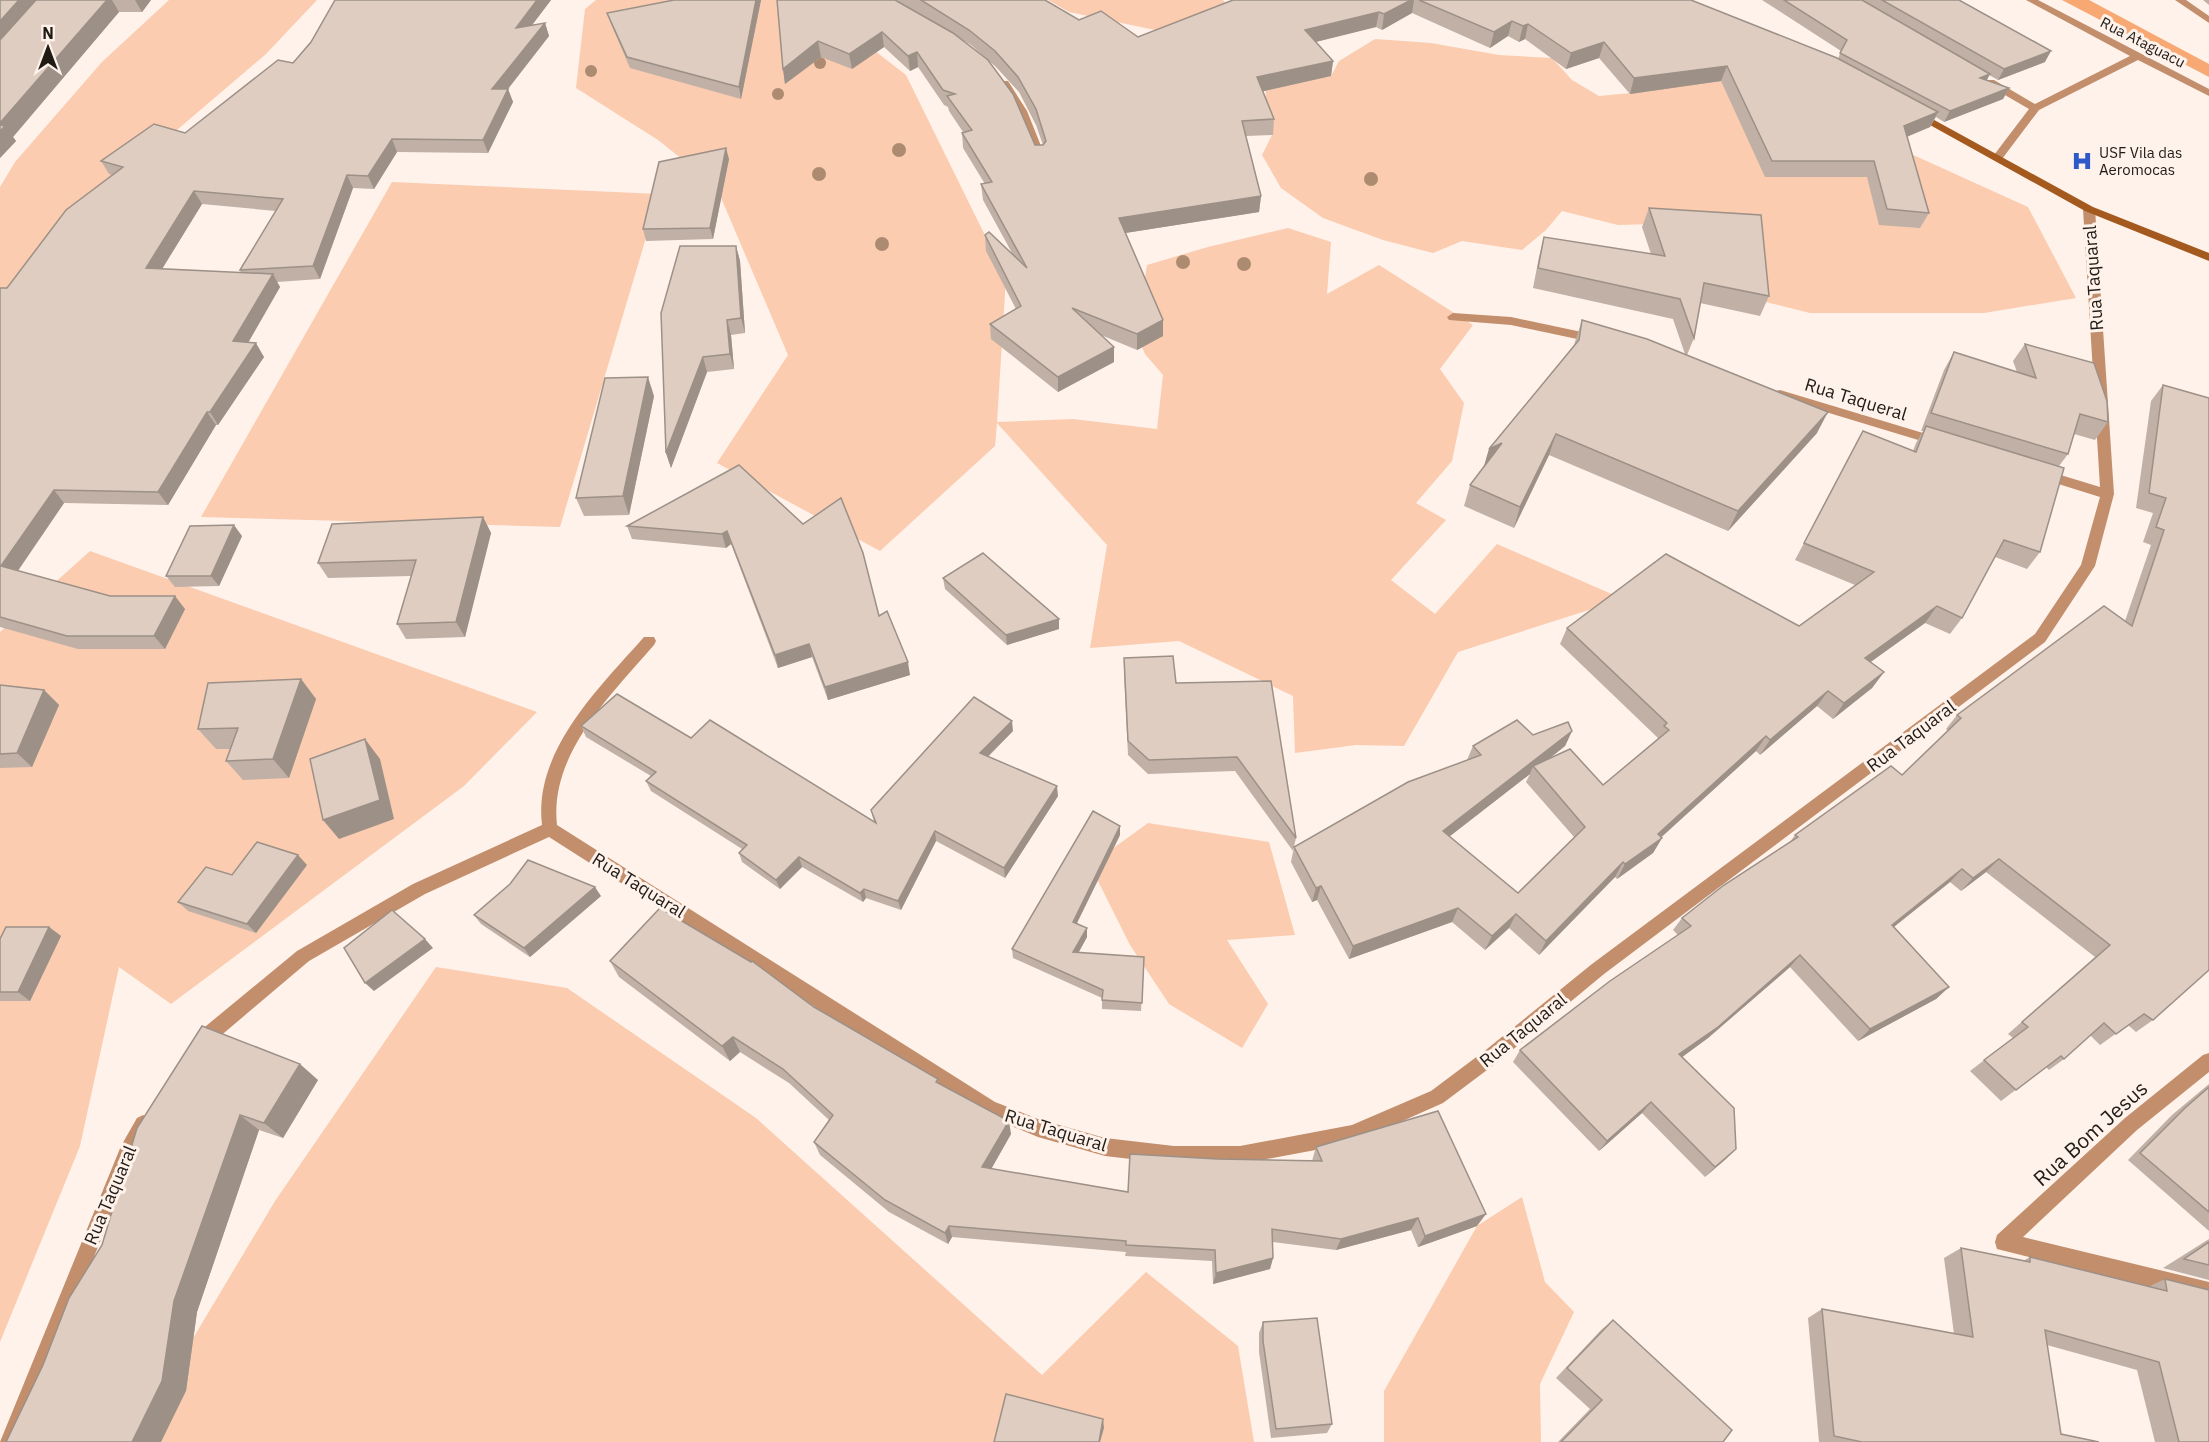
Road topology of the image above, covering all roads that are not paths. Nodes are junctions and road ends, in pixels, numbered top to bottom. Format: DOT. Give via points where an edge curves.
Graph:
graph roads {
  1 [pos="2031,0"];
  2 [pos="2180,0"];
  3 [pos="2209,20"];
  4 [pos="2138,56"];
  5 [pos="1976,74"];
  6 [pos="998,77"];
  7 [pos="2209,93"];
  8 [pos="1906,108"];
  9 [pos="2035,108"];
  10 [pos="1040,156"];
  11 [pos="1998,157"];
  12 [pos="2089,209"];
  13 [pos="2209,257"];
  14 [pos="1453,317"];
  15 [pos="1604,341"];
  16 [pos="1764,390"];
  17 [pos="1947,445"];
  18 [pos="2027,469"];
  19 [pos="2107,494"];
  20 [pos="649,641"];
  21 [pos="550,829"];
  22 [pos="191,1057"];
  23 [pos="2209,1061"];
  24 [pos="150,1112"];
  25 [pos="2209,1292"];
  26 [pos="9,1442"];
  1 -- 4 [label="street, Rua Ataguacu"];
  2 -- 3 [label="street"];
  4 -- 7 [label="street, Rua Ataguacu"];
  4 -- 9 [label="street"];
  5 -- 9 [label="street"];
  6 -- 10 [label="street" via="1022,111"];
  8 -- 11 [label="main road"];
  9 -- 11 [label="street"];
  11 -- 12 [label="main road"];
  12 -- 13 [label="main road"];
  12 -- 19 [label="street, Rua Taquaral"];
  14 -- 15 [label="street" via="1511,321"];
  16 -- 17 [label="street, Rua Taqueral"];
  18 -- 19 [label="street"];
  19 -- 21 [label="street, Rua Taquaral" via="2088,566 2040,638 1598,969 1437,1097 1353,1134 1240,1155 1174,1155 1105,1147 1038,1128 989,1108"];
  20 -- 21 [label="street" via="598,699 564,753 552,782 548,805"];
  21 -- 22 [label="street" via="418,889 303,956 212,1032"];
  23 -- 25 [label="street, Rua Bom Jesus" via="2131,1124 2004,1242"];
  24 -- 26 [label="street, Rua Taquaral" via="127,1152"];
}
